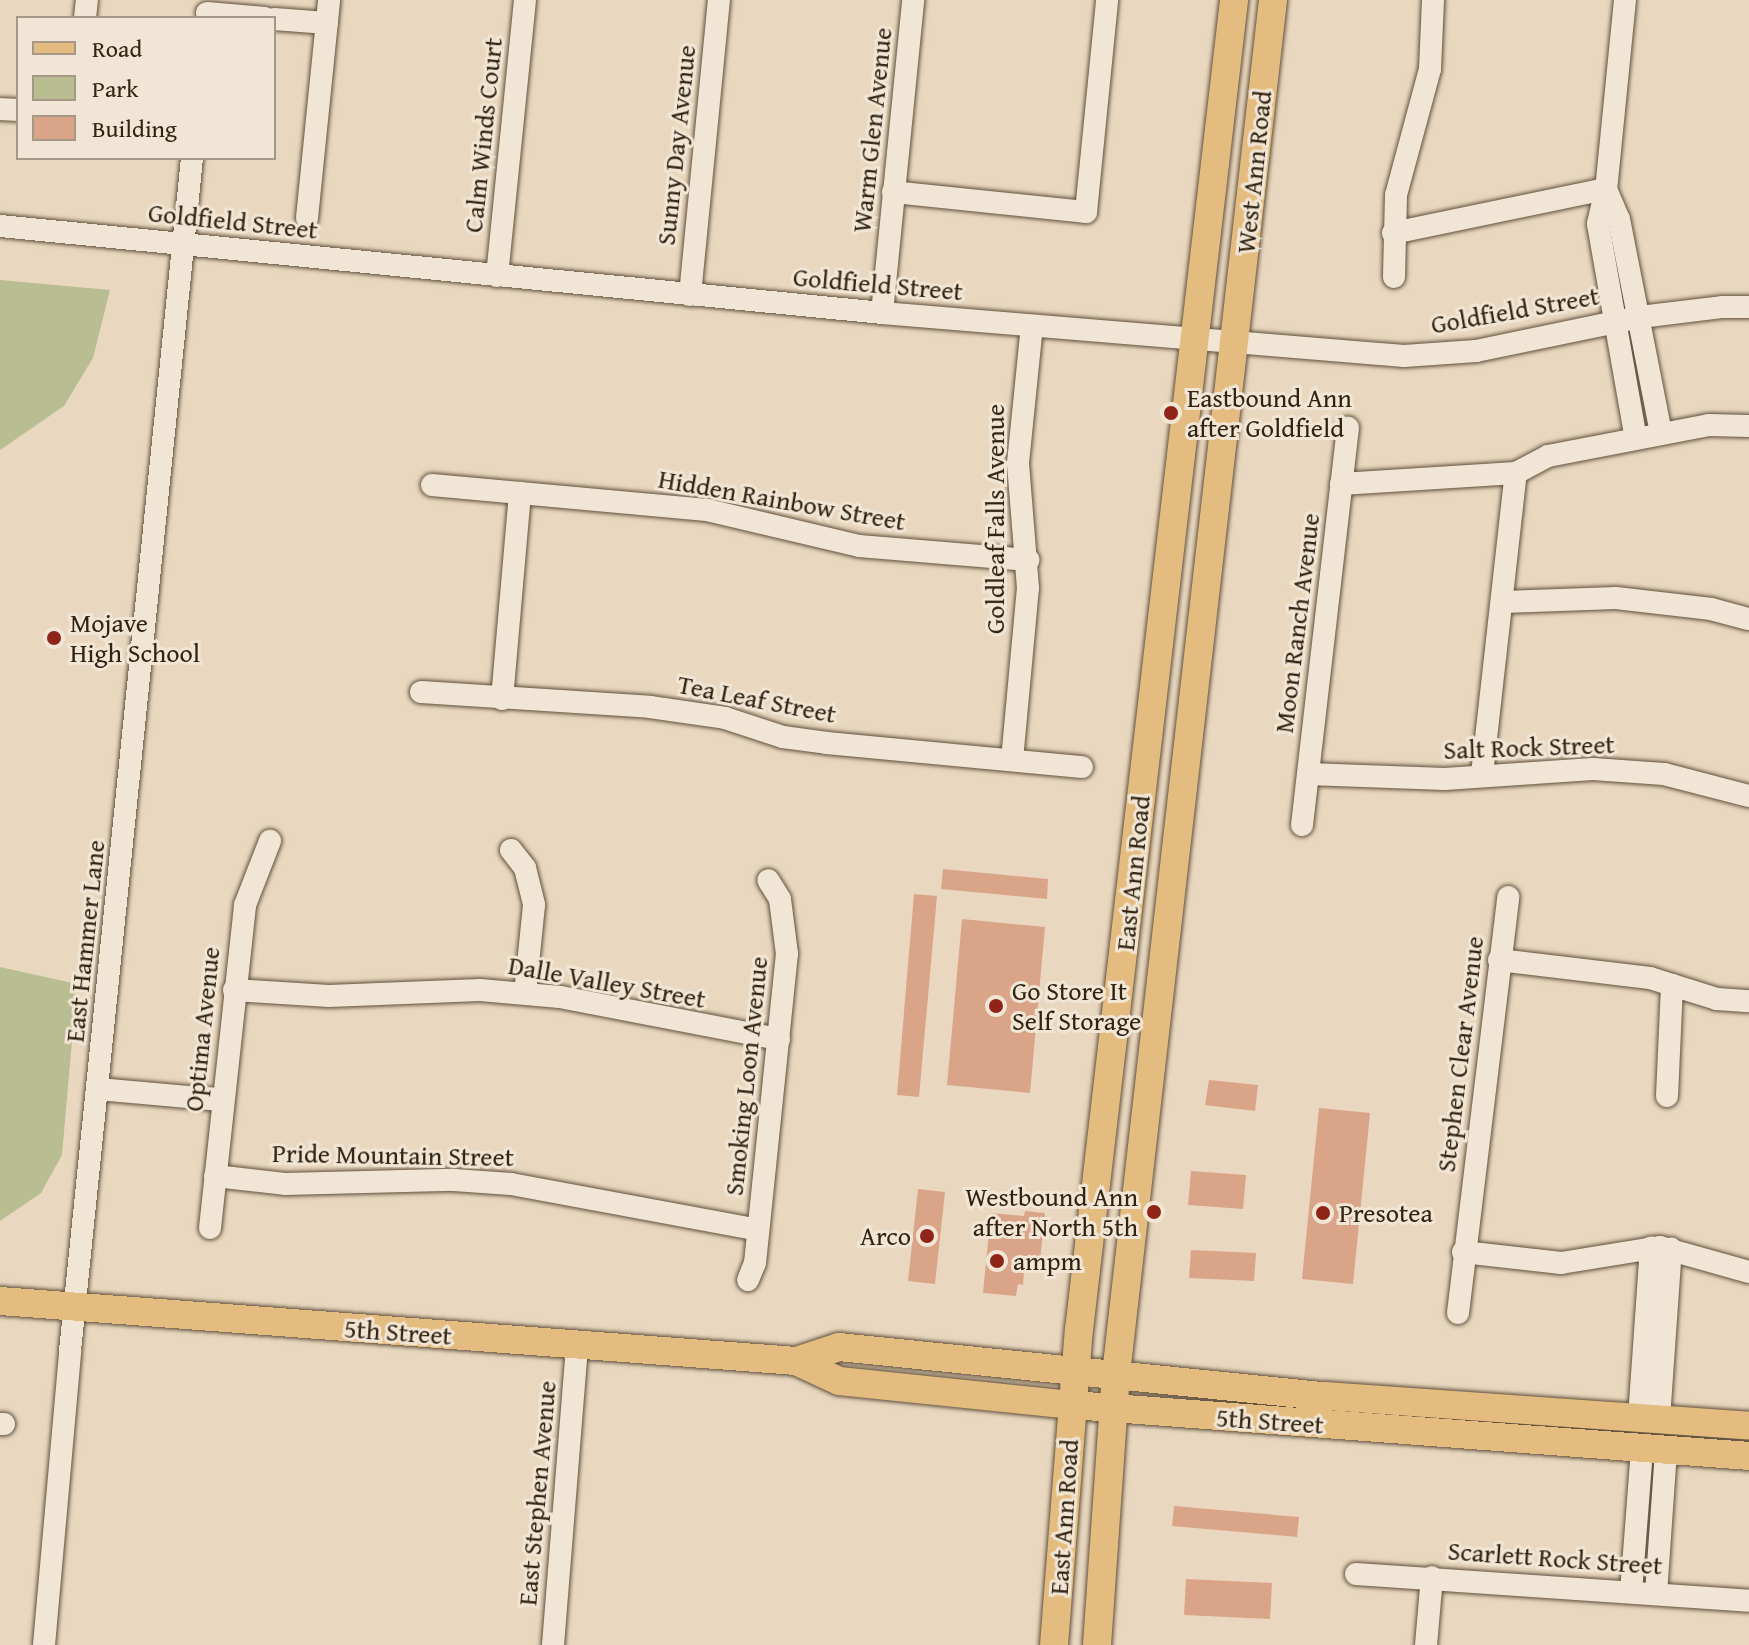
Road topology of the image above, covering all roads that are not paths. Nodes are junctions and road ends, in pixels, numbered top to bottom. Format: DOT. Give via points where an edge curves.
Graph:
graph roads {
  1 [pos="329,0"];
  2 [pos="525,0"];
  3 [pos="719,0"];
  4 [pos="913,0"];
  5 [pos="1107,0"];
  6 [pos="1234,0"];
  7 [pos="1273,0"];
  8 [pos="1433,0"];
  9 [pos="1625,0"];
  10 [pos="207,10"];
  11 [pos="250,16"];
  12 [pos="276,19"];
  13 [pos="327,23"];
  14 [pos="192,160"];
  15 [pos="1606,189"];
  16 [pos="893,192"];
  17 [pos="307,218"];
  18 [pos="0,226"];
  19 [pos="1393,233"];
  20 [pos="185,243"];
  21 [pos="497,276"];
  22 [pos="1394,277"];
  23 [pos="690,295"];
  24 [pos="1749,307"];
  25 [pos="882,313"];
  26 [pos="1640,317"];
  27 [pos="1615,321"];
  28 [pos="1032,326"];
  29 [pos="1195,340"];
  30 [pos="1236,344"];
  31 [pos="1749,426"];
  32 [pos="1348,428"];
  33 [pos="1661,434"];
  34 [pos="1636,439"];
  35 [pos="1516,473"];
  36 [pos="1341,484"];
  37 [pos="432,485"];
  38 [pos="520,493"];
  39 [pos="1028,560"];
  40 [pos="1503,602"];
  41 [pos="1749,619"];
  42 [pos="421,692"];
  43 [pos="502,699"];
  44 [pos="1147,752"];
  45 [pos="1012,760"];
  46 [pos="1082,767"];
  47 [pos="1308,774"];
  48 [pos="1482,774"];
  49 [pos="1749,796"];
  50 [pos="1302,825"];
  51 [pos="270,841"];
  52 [pos="511,850"];
  53 [pos="1175,871"];
  54 [pos="768,880"];
  55 [pos="1508,897"];
  56 [pos="1499,960"];
  57 [pos="1672,985"];
  58 [pos="234,990"];
  59 [pos="525,994"];
  60 [pos="1749,1001"];
  61 [pos="779,1039"];
  62 [pos="98,1089"];
  63 [pos="1667,1096"];
  64 [pos="222,1100"];
  65 [pos="215,1176"];
  66 [pos="210,1228"];
  67 [pos="758,1230"];
  68 [pos="1661,1248"];
  69 [pos="1463,1252"];
  70 [pos="1749,1272"];
  71 [pos="748,1280"];
  72 [pos="0,1301"];
  73 [pos="76,1308"];
  74 [pos="1458,1313"];
  75 [pos="577,1345"];
  76 [pos="796,1361"];
  77 [pos="1075,1370"];
  78 [pos="1116,1374"];
  79 [pos="1073,1405"];
  80 [pos="1114,1409"];
  81 [pos="1649,1418"];
  82 [pos="1749,1426"];
  83 [pos="1538,1441"];
  84 [pos="1654,1449"];
  85 [pos="1749,1456"];
  86 [pos="1356,1574"];
  87 [pos="1432,1577"];
  88 [pos="1631,1592"];
  89 [pos="1656,1594"];
  90 [pos="1749,1601"];
  91 [pos="44,1645"];
  92 [pos="553,1645"];
  93 [pos="1054,1645"];
  94 [pos="1097,1645"];
  95 [pos="1426,1645"];
  1 -- 13 [label="street"];
  2 -- 21 [label="street, Calm Winds Court"];
  3 -- 23 [label="street, Sunny Day Avenue"];
  4 -- 16 [label="street, Warm Glen Avenue"];
  5 -- 16 [label="street" via="1086,212"];
  6 -- 29 [label="main road, West Ann Road"];
  7 -- 30 [label="main road, West Ann Road"];
  8 -- 19 [label="street" via="1430,69 1396,195"];
  9 -- 15 [label="street"];
  10 -- 11 [label="street"];
  12 -- 13 [label="street"];
  13 -- 17 [label="street"];
  14 -- 20 [label="street, East Hammer Lane"];
  15 -- 19 [label="street"];
  15 -- 26 [label="street" via="1619,219"];
  15 -- 27 [label="street" via="1598,224"];
  16 -- 25 [label="street, Warm Glen Avenue"];
  18 -- 20 [label="street, Goldfield Street"];
  19 -- 22 [label="street"];
  20 -- 21 [label="street, Goldfield Street"];
  20 -- 62 [label="street, East Hammer Lane"];
  21 -- 23 [label="street, Goldfield Street"];
  23 -- 25 [label="street, Goldfield Street"];
  24 -- 26 [label="street, Goldfield Street"];
  25 -- 28 [label="street, Goldfield Street"];
  26 -- 27 [label="street, Goldfield Street"];
  26 -- 33 [label="street"];
  27 -- 30 [label="street, Goldfield Street" via="1476,351 1404,356"];
  27 -- 34 [label="street"];
  28 -- 29 [label="street, Goldfield Street"];
  28 -- 39 [label="street, Goldleaf Falls Avenue" via="1018,463"];
  29 -- 30 [label="street, Goldfield Street"];
  29 -- 44 [label="main road, East Ann Road"];
  30 -- 53 [label="main road, East Ann Road"];
  31 -- 33 [label="street" via="1709,425"];
  32 -- 36 [label="street, Moon Ranch Avenue"];
  33 -- 34 [label="street"];
  34 -- 35 [label="street" via="1548,456"];
  35 -- 36 [label="street"];
  35 -- 40 [label="street"];
  36 -- 47 [label="street, Moon Ranch Avenue"];
  37 -- 38 [label="street, Hidden Rainbow Street"];
  38 -- 39 [label="street, Hidden Rainbow Street" via="707,510 859,546"];
  38 -- 43 [label="street"];
  39 -- 45 [label="street, Goldleaf Falls Avenue"];
  40 -- 41 [label="street" via="1616,598"];
  40 -- 48 [label="street"];
  42 -- 43 [label="street, Tea Leaf Street"];
  43 -- 45 [label="street, Tea Leaf Street" via="664,708 725,718 783,737"];
  44 -- 53 [label="main road" via="1155,855 1160,866"];
  44 -- 77 [label="main road, East Ann Road"];
  45 -- 46 [label="street, Tea Leaf Street"];
  47 -- 48 [label="street, Salt Rock Street" via="1445,779"];
  47 -- 50 [label="street, Moon Ranch Avenue"];
  48 -- 49 [label="street, Salt Rock Street" via="1593,769 1664,774"];
  51 -- 58 [label="street, Optima Avenue" via="245,905"];
  52 -- 59 [label="street" via="525,868 534,905"];
  53 -- 78 [label="main road, East Ann Road"];
  54 -- 61 [label="street, Smoking Loon Avenue" via="780,899 787,937"];
  55 -- 56 [label="street, Stephen Clear Avenue"];
  56 -- 57 [label="street"];
  56 -- 69 [label="street, Stephen Clear Avenue"];
  57 -- 60 [label="street" via="1717,999"];
  57 -- 63 [label="street"];
  58 -- 59 [label="street, Dalle Valley Street" via="329,996 446,990"];
  58 -- 64 [label="street, Optima Avenue"];
  59 -- 61 [label="street, Dalle Valley Street"];
  61 -- 67 [label="street, Smoking Loon Avenue"];
  62 -- 64 [label="street"];
  62 -- 73 [label="street, East Hammer Lane"];
  64 -- 65 [label="street, Optima Avenue"];
  65 -- 66 [label="street, Optima Avenue"];
  65 -- 67 [label="street, Pride Mountain Street" via="285,1184 511,1184"];
  67 -- 71 [label="street, Smoking Loon Avenue"];
  68 -- 69 [label="street" via="1561,1263"];
  68 -- 70 [label="street"];
  68 -- 81 [label="street"];
  69 -- 74 [label="street, Stephen Clear Avenue"];
  72 -- 73 [label="main road, 5th Street"];
  73 -- 75 [label="main road, 5th Street"];
  73 -- 91 [label="street, East Hammer Lane"];
  75 -- 76 [label="main road, 5th Street"];
  75 -- 92 [label="street, East Stephen Avenue"];
  76 -- 77 [label="main road, 5th Street" via="839,1347"];
  76 -- 79 [label="main road, 5th Street" via="839,1381"];
  77 -- 78 [label="main road, 5th Street"];
  77 -- 79 [label="main road, East Ann Road"];
  78 -- 80 [label="main road, East Ann Road"];
  78 -- 81 [label="main road, 5th Street" via="1325,1396"];
  79 -- 80 [label="main road, 5th Street"];
  79 -- 93 [label="main road, East Ann Road"];
  80 -- 83 [label="main road, 5th Street"];
  80 -- 94 [label="main road, East Ann Road"];
  81 -- 82 [label="main road, 5th Street"];
  81 -- 83 [label="main road" via="1627,1429"];
  82 -- 84 [label="main road" via="1665,1438"];
  83 -- 84 [label="main road, 5th Street"];
  84 -- 85 [label="main road, 5th Street"];
  84 -- 88 [label="street"];
  84 -- 89 [label="street"];
  86 -- 87 [label="street, Scarlett Rock Street"];
  87 -- 88 [label="street, Scarlett Rock Street"];
  87 -- 95 [label="street"];
  88 -- 89 [label="street, Scarlett Rock Street"];
  89 -- 90 [label="street, Scarlett Rock Street"];
}
